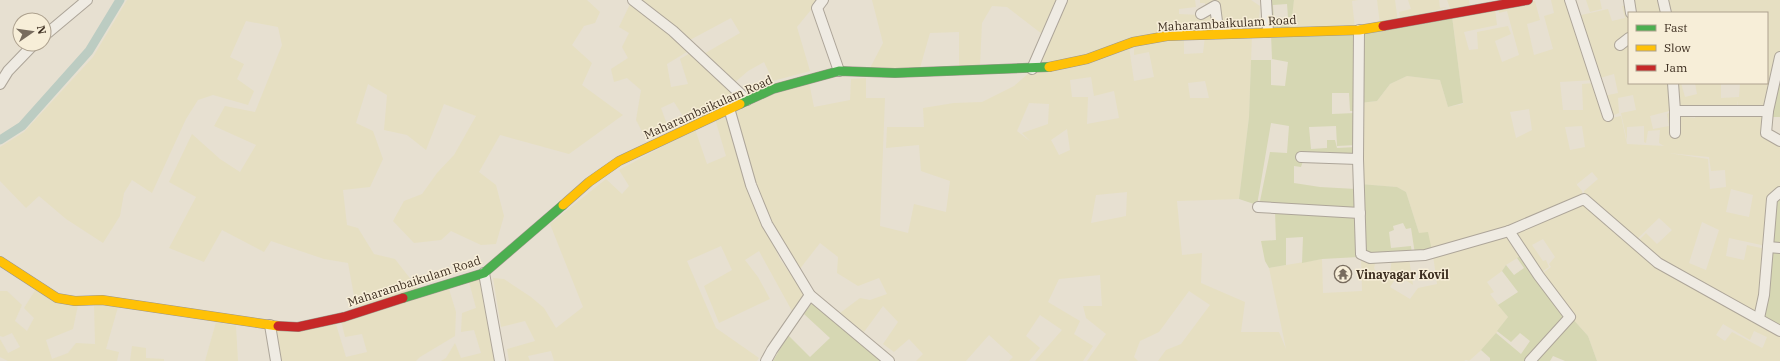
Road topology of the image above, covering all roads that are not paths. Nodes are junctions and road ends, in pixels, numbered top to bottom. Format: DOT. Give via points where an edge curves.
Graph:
graph roads {
  1 [pos="87,0"];
  2 [pos="633,0"];
  3 [pos="823,0"];
  4 [pos="1062,0"];
  5 [pos="1266,0"];
  6 [pos="1528,0"];
  7 [pos="1570,0"];
  8 [pos="1628,0"];
  9 [pos="1663,0"];
  10 [pos="1510,2"];
  11 [pos="1631,12"];
  12 [pos="1666,12"];
  13 [pos="1202,14"];
  14 [pos="52,29"];
  15 [pos="1359,30"];
  16 [pos="1268,32"];
  17 [pos="1231,34"];
  18 [pos="1628,39"];
  19 [pos="1620,45"];
  20 [pos="26,52"];
  21 [pos="1780,57"];
  22 [pos="1032,69"];
  23 [pos="839,71"];
  24 [pos="0,84"];
  25 [pos="1673,84"];
  26 [pos="747,100"];
  27 [pos="728,108"];
  28 [pos="1674,110"];
  29 [pos="1768,111"];
  30 [pos="1608,116"];
  31 [pos="1675,133"];
  32 [pos="1780,141"];
  33 [pos="1301,157"];
  34 [pos="1358,159"];
  35 [pos="1780,192"];
  36 [pos="1258,208"];
  37 [pos="1360,212"];
  38 [pos="1509,231"];
  39 [pos="1768,247"];
  40 [pos="1780,248"];
  41 [pos="0,261"];
  42 [pos="484,273"];
  43 [pos="810,295"];
  44 [pos="1759,318"];
  45 [pos="270,325"];
  46 [pos="1780,331"];
  47 [pos="276,361"];
  48 [pos="500,361"];
  49 [pos="766,361"];
  50 [pos="889,361"];
  51 [pos="1530,361"];
  1 -- 14 [label="street"];
  2 -- 26 [label="street" via="673,31"];
  3 -- 23 [label="street" via="817,8"];
  4 -- 22 [label="street"];
  5 -- 16 [label="street"];
  6 -- 10 [label="street, Maharambaikulam Road"];
  7 -- 30 [label="street"];
  8 -- 11 [label="street"];
  9 -- 12 [label="street"];
  10 -- 15 [label="street, Maharambaikulam Road" via="1369,24"];
  13 -- 17 [label="street" via="1215,6 1218,29"];
  15 -- 16 [label="street, Maharambaikulam Road"];
  15 -- 34 [label="street"];
  16 -- 17 [label="street, Maharambaikulam Road"];
  17 -- 22 [label="street, Maharambaikulam Road" via="1167,36 1133,42 1086,60"];
  18 -- 19 [label="street"];
  20 -- 24 [label="street" via="8,71"];
  21 -- 29 [label="street"];
  22 -- 23 [label="street, Maharambaikulam Road" via="895,73"];
  23 -- 26 [label="street, Maharambaikulam Road" via="773,89"];
  25 -- 28 [label="street"];
  26 -- 27 [label="street, Maharambaikulam Road"];
  27 -- 42 [label="street, Maharambaikulam Road" via="619,160 589,182"];
  27 -- 43 [label="street" via="751,184 767,224"];
  28 -- 29 [label="street"];
  28 -- 31 [label="street"];
  29 -- 32 [label="street" via="1766,133"];
  33 -- 34 [label="street"];
  34 -- 37 [label="street"];
  35 -- 39 [label="street" via="1772,199"];
  36 -- 37 [label="street"];
  37 -- 38 [label="street" via="1361,254 1370,258 1425,256"];
  38 -- 44 [label="street" via="1584,199 1658,263"];
  38 -- 51 [label="street" via="1570,317"];
  39 -- 40 [label="street"];
  39 -- 44 [label="street" via="1764,295"];
  41 -- 45 [label="street, Maharambaikulam Road" via="57,298 75,301 102,300"];
  42 -- 45 [label="street, Maharambaikulam Road" via="344,316 298,327"];
  42 -- 48 [label="street"];
  43 -- 49 [label="street"];
  43 -- 50 [label="street"];
  44 -- 46 [label="street"];
  45 -- 47 [label="street"];
}
